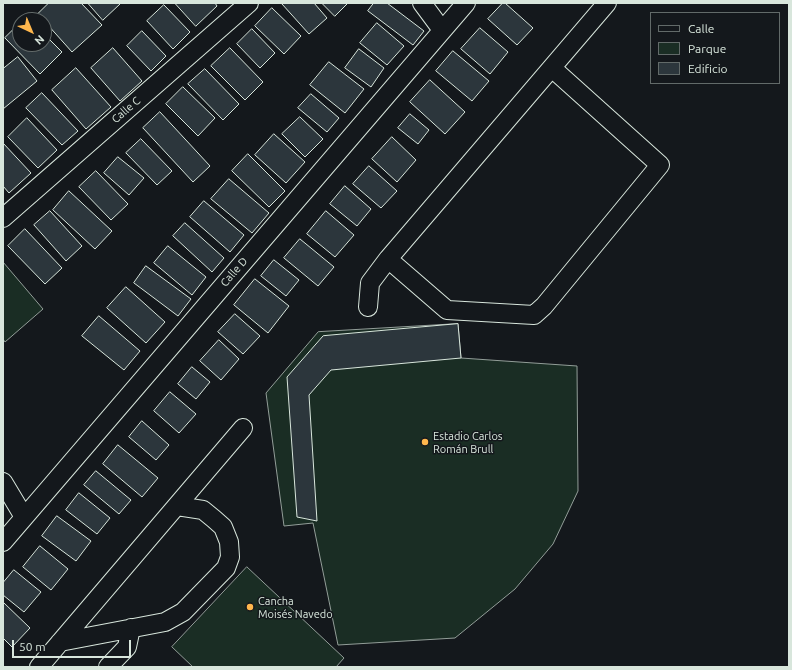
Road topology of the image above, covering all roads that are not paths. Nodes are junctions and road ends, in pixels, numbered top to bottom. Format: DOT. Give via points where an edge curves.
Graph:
graph roads {
  1 [pos="249,3"];
  2 [pos="422,3"];
  3 [pos="466,3"];
  4 [pos="607,3"];
  5 [pos="442,30"];
  6 [pos="552,68"];
  7 [pos="3,218"];
  8 [pos="388,259"];
  9 [pos="368,306"];
  10 [pos="243,428"];
  11 [pos="3,482"];
  12 [pos="176,506"];
  13 [pos="24,517"];
  14 [pos="3,542"];
  15 [pos="131,628"];
  16 [pos="60,642"];
  17 [pos="39,667"];
  18 [pos="108,667"];
  1 -- 7 [label="street, Calle C"];
  2 -- 5 [label="street"];
  3 -- 5 [label="street, Calle D"];
  4 -- 6 [label="street"];
  5 -- 13 [label="street, Calle D"];
  6 -- 8 [label="street"];
  6 -- 8 [label="street" via="660,165 544,306 534,316 447,310"];
  8 -- 9 [label="street" via="370,283"];
  10 -- 12 [label="street"];
  11 -- 13 [label="street"];
  12 -- 15 [label="street" via="203,510 223,527 229,542 230,557 226,568 183,612 165,622"];
  12 -- 16 [label="street"];
  13 -- 14 [label="street, Calle D"];
  15 -- 16 [label="street"];
  15 -- 18 [label="street" via="127,647"];
  16 -- 17 [label="street"];
}
